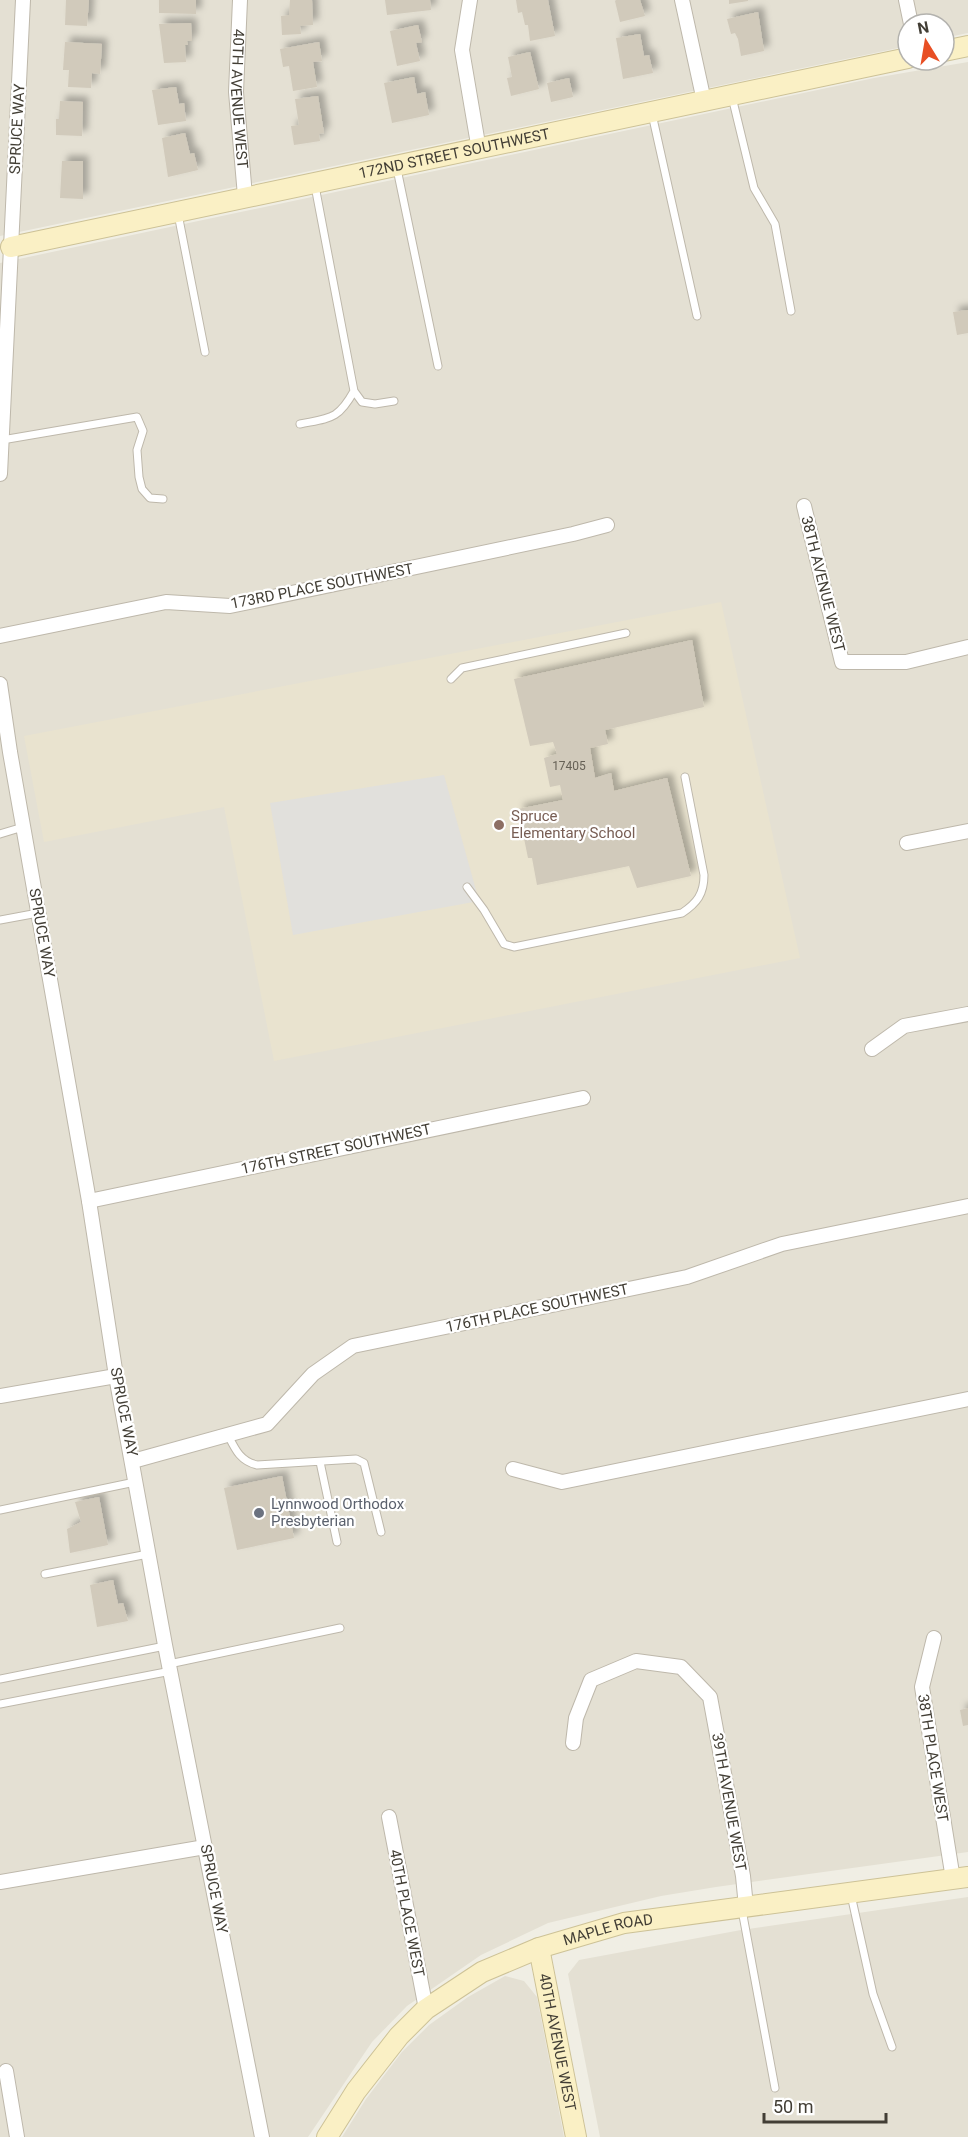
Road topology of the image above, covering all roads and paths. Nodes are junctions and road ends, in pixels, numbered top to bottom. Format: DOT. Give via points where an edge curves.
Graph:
graph roads {
  1 [pos="23,0"];
  2 [pos="240,0"];
  3 [pos="470,0"];
  4 [pos="682,0"];
  5 [pos="896,61"];
  6 [pos="731,95"];
  7 [pos="704,100"];
  8 [pos="652,111"];
  9 [pos="479,150"];
  10 [pos="396,166"];
  11 [pos="315,183"];
  12 [pos="245,196"];
  13 [pos="177,211"];
  14 [pos="6,248"];
  15 [pos="791,311"];
  16 [pos="697,316"];
  17 [pos="205,352"];
  18 [pos="438,366"];
  19 [pos="354,391"];
  20 [pos="394,401"];
  21 [pos="300,424"];
  22 [pos="2,440"];
  23 [pos="0,474"];
  24 [pos="163,499"];
  25 [pos="804,506"];
  26 [pos="607,525"];
  27 [pos="626,633"];
  28 [pos="0,636"];
  29 [pos="968,647"];
  30 [pos="451,679"];
  31 [pos="0,684"];
  32 [pos="685,777"];
  33 [pos="23,827"];
  34 [pos="968,831"];
  35 [pos="0,834"];
  36 [pos="907,843"];
  37 [pos="467,886"];
  38 [pos="38,913"];
  39 [pos="0,920"];
  40 [pos="968,1014"];
  41 [pos="872,1049"];
  42 [pos="583,1098"];
  43 [pos="89,1201"];
  44 [pos="968,1206"];
  45 [pos="116,1376"];
  46 [pos="0,1396"];
  47 [pos="968,1399"];
  48 [pos="228,1435"];
  49 [pos="133,1461"];
  50 [pos="320,1462"];
  51 [pos="513,1468"];
  52 [pos="136,1481"];
  53 [pos="0,1510"];
  54 [pos="381,1532"];
  55 [pos="337,1542"];
  56 [pos="149,1554"];
  57 [pos="45,1574"];
  58 [pos="340,1628"];
  59 [pos="934,1638"];
  60 [pos="165,1646"];
  61 [pos="170,1668"];
  62 [pos="0,1679"];
  63 [pos="0,1704"];
  64 [pos="573,1743"];
  65 [pos="389,1817"];
  66 [pos="205,1847"];
  67 [pos="960,1878"];
  68 [pos="0,1882"];
  69 [pos="851,1893"];
  70 [pos="743,1908"];
  71 [pos="539,1948"];
  72 [pos="426,2009"];
  73 [pos="892,2047"];
  74 [pos="6,2071"];
  75 [pos="774,2088"];
  76 [pos="17,2137"];
  77 [pos="262,2137"];
  78 [pos="327,2137"];
  79 [pos="576,2137"];
  1 -- 14 [label="street, SPRUCE WAY"];
  2 -- 12 [label="street, 40TH AVENUE WEST" via="236,92"];
  3 -- 9 [label="street" via="462,50"];
  4 -- 7 [label="street"];
  5 -- 6 [label="street, 172ND STREET SOUTHWEST"];
  6 -- 7 [label="street, 172ND STREET SOUTHWEST"];
  6 -- 15 [label="lane" via="754,188 774,224"];
  7 -- 8 [label="street, 172ND STREET SOUTHWEST"];
  8 -- 9 [label="street, 172ND STREET SOUTHWEST"];
  8 -- 16 [label="lane"];
  9 -- 10 [label="street, 172ND STREET SOUTHWEST"];
  10 -- 11 [label="street, 172ND STREET SOUTHWEST"];
  10 -- 18 [label="lane"];
  11 -- 12 [label="street, 172ND STREET SOUTHWEST"];
  11 -- 19 [label="lane"];
  12 -- 13 [label="street, 172ND STREET SOUTHWEST"];
  13 -- 14 [label="street, 172ND STREET SOUTHWEST"];
  13 -- 17 [label="lane"];
  14 -- 22 [label="street, SPRUCE WAY"];
  19 -- 20 [label="lane" via="362,402"];
  19 -- 21 [label="lane" via="345,408 329,419"];
  22 -- 23 [label="street, SPRUCE WAY"];
  22 -- 24 [label="lane" via="137,417 143,431 137,450 141,489 150,498"];
  25 -- 29 [label="street, 38TH AVENUE WEST" via="842,662 906,662"];
  26 -- 28 [label="street, 173RD PLACE SOUTHWEST" via="230,606 166,602"];
  27 -- 30 [label="lane" via="462,668"];
  31 -- 33 [label="street, SPRUCE WAY"];
  32 -- 37 [label="lane" via="704,887 693,906 682,913 514,947 504,944"];
  33 -- 35 [label="lane"];
  33 -- 38 [label="street, SPRUCE WAY"];
  34 -- 36 [label="street"];
  38 -- 39 [label="lane"];
  38 -- 43 [label="street, SPRUCE WAY"];
  40 -- 41 [label="street" via="904,1026"];
  42 -- 43 [label="street, 176TH STREET SOUTHWEST"];
  43 -- 45 [label="street, SPRUCE WAY"];
  44 -- 48 [label="street, 176TH PLACE SOUTHWEST" via="783,1244 687,1277 353,1346 312,1374 267,1424"];
  45 -- 46 [label="street"];
  45 -- 49 [label="street, SPRUCE WAY"];
  47 -- 51 [label="street" via="562,1482"];
  48 -- 49 [label="street, 176TH PLACE SOUTHWEST"];
  48 -- 50 [label="lane" via="236,1451 250,1464"];
  49 -- 52 [label="street, SPRUCE WAY"];
  50 -- 54 [label="lane" via="356,1459 364,1463"];
  50 -- 55 [label="lane"];
  52 -- 53 [label="lane"];
  52 -- 56 [label="street, SPRUCE WAY"];
  56 -- 57 [label="lane"];
  56 -- 60 [label="street, SPRUCE WAY"];
  58 -- 61 [label="lane"];
  59 -- 67 [label="street, 38TH PLACE WEST" via="922,1687"];
  60 -- 61 [label="street, SPRUCE WAY"];
  60 -- 62 [label="lane"];
  61 -- 63 [label="lane"];
  61 -- 66 [label="street, SPRUCE WAY"];
  64 -- 70 [label="street, 39TH AVENUE WEST" via="576,1718 591,1680 636,1661 681,1667 710,1697 743,1876"];
  65 -- 72 [label="street, 40TH PLACE WEST"];
  66 -- 68 [label="street"];
  66 -- 77 [label="street, SPRUCE WAY"];
  67 -- 69 [label="street, MAPLE ROAD"];
  69 -- 70 [label="street, MAPLE ROAD"];
  69 -- 73 [label="lane" via="873,1994"];
  70 -- 71 [label="street, MAPLE ROAD" via="624,1923"];
  70 -- 75 [label="lane"];
  71 -- 72 [label="street, MAPLE ROAD" via="482,1972"];
  71 -- 79 [label="street, 40TH AVENUE WEST"];
  72 -- 78 [label="street, MAPLE ROAD" via="399,2036 356,2091"];
  74 -- 76 [label="street"];
}
